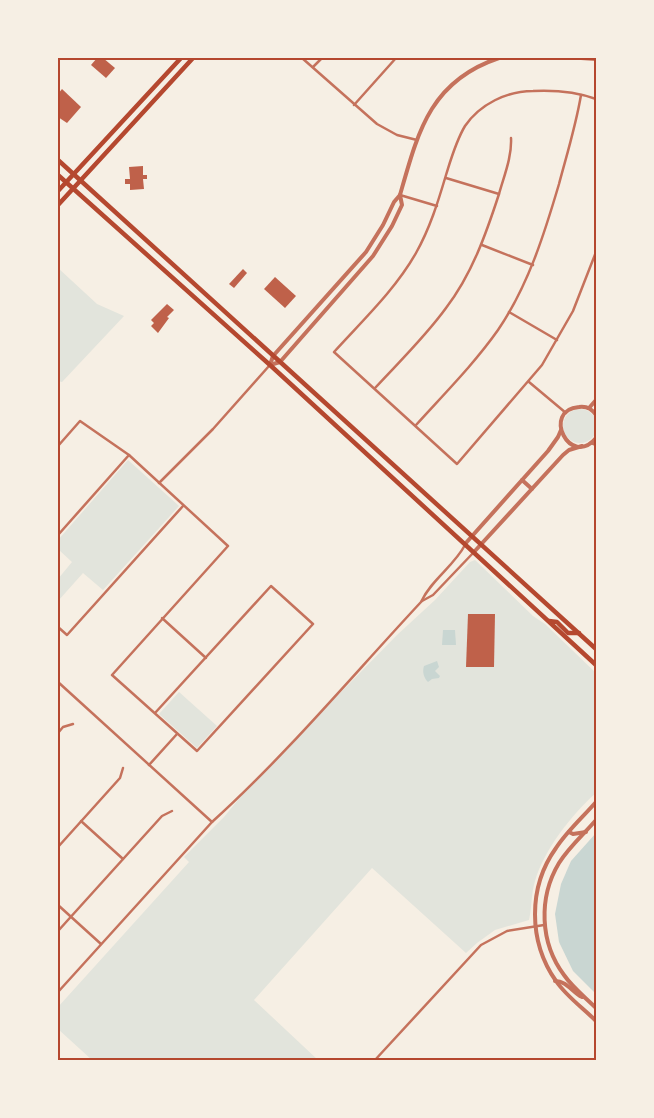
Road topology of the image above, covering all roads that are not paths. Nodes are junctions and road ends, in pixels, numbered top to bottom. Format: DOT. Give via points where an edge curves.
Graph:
graph roads {
  1 [pos="181,58"];
  2 [pos="194,58"];
  3 [pos="302,58"];
  4 [pos="322,58"];
  5 [pos="396,58"];
  6 [pos="499,58"];
  7 [pos="581,58"];
  8 [pos="587,58"];
  9 [pos="596,60"];
  10 [pos="313,67"];
  11 [pos="156,84"];
  12 [pos="164,90"];
  13 [pos="581,95"];
  14 [pos="596,99"];
  15 [pos="354,105"];
  16 [pos="512,138"];
  17 [pos="417,140"];
  18 [pos="58,160"];
  19 [pos="73,174"];
  20 [pos="58,175"];
  21 [pos="446,178"];
  22 [pos="80,180"];
  23 [pos="66,182"];
  24 [pos="73,189"];
  25 [pos="58,191"];
  26 [pos="499,194"];
  27 [pos="400,195"];
  28 [pos="58,205"];
  29 [pos="437,206"];
  30 [pos="371,245"];
  31 [pos="482,245"];
  32 [pos="378,249"];
  33 [pos="596,252"];
  34 [pos="533,265"];
  35 [pos="176,267"];
  36 [pos="169,275"];
  37 [pos="509,312"];
  38 [pos="557,340"];
  39 [pos="273,356"];
  40 [pos="280,362"];
  41 [pos="270,365"];
  42 [pos="529,382"];
  43 [pos="375,388"];
  44 [pos="596,400"];
  45 [pos="589,408"];
  46 [pos="566,413"];
  47 [pos="596,415"];
  48 [pos="416,425"];
  49 [pos="561,430"];
  50 [pos="596,438"];
  51 [pos="591,443"];
  52 [pos="596,445"];
  53 [pos="58,446"];
  54 [pos="582,446"];
  55 [pos="129,455"];
  56 [pos="522,480"];
  57 [pos="159,483"];
  58 [pos="532,490"];
  59 [pos="183,506"];
  60 [pos="58,535"];
  61 [pos="472,535"];
  62 [pos="465,544"];
  63 [pos="482,544"];
  64 [pos="474,552"];
  65 [pos="420,602"];
  66 [pos="162,618"];
  67 [pos="548,620"];
  68 [pos="58,627"];
  69 [pos="580,633"];
  70 [pos="596,649"];
  71 [pos="206,658"];
  72 [pos="596,665"];
  73 [pos="58,682"];
  74 [pos="155,713"];
  75 [pos="73,724"];
  76 [pos="58,733"];
  77 [pos="177,734"];
  78 [pos="149,765"];
  79 [pos="123,768"];
  80 [pos="596,802"];
  81 [pos="172,811"];
  82 [pos="596,820"];
  83 [pos="81,822"];
  84 [pos="212,822"];
  85 [pos="568,832"];
  86 [pos="586,832"];
  87 [pos="58,848"];
  88 [pos="123,859"];
  89 [pos="58,905"];
  90 [pos="70,916"];
  91 [pos="534,925"];
  92 [pos="544,925"];
  93 [pos="58,930"];
  94 [pos="101,944"];
  95 [pos="556,980"];
  96 [pos="58,992"];
  97 [pos="586,998"];
  98 [pos="596,1008"];
  99 [pos="596,1021"];
  100 [pos="375,1060"];
  1 -- 11 [label="main road"];
  2 -- 12 [label="main road"];
  3 -- 10 [label="street"];
  4 -- 10 [label="street"];
  5 -- 15 [label="street"];
  6 -- 17 [label="street" via="477,67 450,86 431,108"];
  7 -- 8 [label="street"];
  8 -- 9 [label="street"];
  10 -- 15 [label="street"];
  11 -- 12 [label="main road"];
  11 -- 19 [label="main road"];
  12 -- 22 [label="main road"];
  13 -- 14 [label="street"];
  13 -- 21 [label="street" via="550,90 523,91 500,97 466,125 455,147"];
  13 -- 34 [label="street" via="551,212"];
  15 -- 17 [label="street" via="386,130"];
  16 -- 26 [label="street"];
  17 -- 27 [label="street"];
  18 -- 19 [label="main road"];
  19 -- 22 [label="main road"];
  19 -- 23 [label="main road"];
  20 -- 23 [label="main road"];
  21 -- 26 [label="street"];
  21 -- 29 [label="street"];
  22 -- 24 [label="main road"];
  22 -- 35 [label="main road"];
  23 -- 24 [label="main road"];
  23 -- 25 [label="main road"];
  24 -- 28 [label="main road"];
  24 -- 36 [label="main road"];
  26 -- 31 [label="street"];
  27 -- 29 [label="street"];
  27 -- 30 [label="street"];
  27 -- 32 [label="street" via="402,205"];
  29 -- 43 [label="street" via="428,231 404,272 334,352"];
  30 -- 32 [label="street"];
  30 -- 39 [label="street"];
  31 -- 34 [label="street"];
  31 -- 43 [label="street" via="446,308"];
  32 -- 40 [label="street"];
  33 -- 38 [label="street" via="573,311"];
  34 -- 37 [label="street"];
  35 -- 36 [label="main road"];
  35 -- 39 [label="main road"];
  36 -- 41 [label="main road"];
  37 -- 38 [label="street"];
  37 -- 48 [label="street" via="485,348"];
  38 -- 42 [label="street"];
  39 -- 40 [label="main road"];
  39 -- 41 [label="street"];
  40 -- 41 [label="street"];
  40 -- 61 [label="main road"];
  41 -- 57 [label="street"];
  41 -- 62 [label="main road"];
  42 -- 46 [label="street"];
  42 -- 48 [label="street" via="457,464"];
  43 -- 48 [label="street"];
  44 -- 45 [label="street"];
  45 -- 46 [label="street" via="576,407"];
  45 -- 47 [label="street"];
  46 -- 49 [label="street"];
  49 -- 54 [label="street" via="570,444"];
  49 -- 56 [label="street"];
  50 -- 51 [label="street"];
  51 -- 52 [label="street"];
  51 -- 54 [label="street"];
  53 -- 55 [label="street" via="80,421"];
  54 -- 58 [label="street" via="563,454"];
  55 -- 57 [label="street"];
  55 -- 60 [label="street"];
  56 -- 58 [label="street"];
  56 -- 61 [label="street"];
  57 -- 59 [label="street"];
  58 -- 63 [label="street"];
  59 -- 66 [label="street" via="228,546"];
  59 -- 68 [label="street" via="67,636"];
  61 -- 62 [label="street"];
  61 -- 63 [label="main road"];
  62 -- 64 [label="main road"];
  62 -- 65 [label="street"];
  63 -- 64 [label="street"];
  63 -- 69 [label="main road"];
  64 -- 65 [label="street" via="433,596"];
  64 -- 67 [label="main road"];
  65 -- 84 [label="street" via="288,747"];
  66 -- 71 [label="street"];
  66 -- 74 [label="street" via="112,674"];
  67 -- 69 [label="main road" via="557,622 568,633"];
  67 -- 72 [label="main road"];
  69 -- 70 [label="main road"];
  71 -- 74 [label="street"];
  71 -- 77 [label="street" via="271,586 313,624 197,751"];
  73 -- 78 [label="street"];
  74 -- 77 [label="street"];
  75 -- 76 [label="street" via="63,727"];
  77 -- 78 [label="street"];
  78 -- 84 [label="street"];
  79 -- 83 [label="street" via="120,778"];
  80 -- 85 [label="street"];
  81 -- 88 [label="street" via="162,816"];
  82 -- 86 [label="street"];
  83 -- 87 [label="street"];
  83 -- 88 [label="street"];
  84 -- 94 [label="street"];
  85 -- 86 [label="street"];
  85 -- 91 [label="street" via="552,854 539,881"];
  86 -- 92 [label="street" via="555,870 546,895"];
  88 -- 90 [label="street"];
  89 -- 90 [label="street"];
  90 -- 93 [label="street"];
  90 -- 94 [label="street"];
  91 -- 92 [label="street"];
  91 -- 95 [label="street" via="542,956"];
  91 -- 100 [label="street" via="507,931 481,945"];
  92 -- 97 [label="street" via="556,963"];
  94 -- 96 [label="street"];
  95 -- 97 [label="street"];
  95 -- 99 [label="street"];
  97 -- 98 [label="street"];
}
